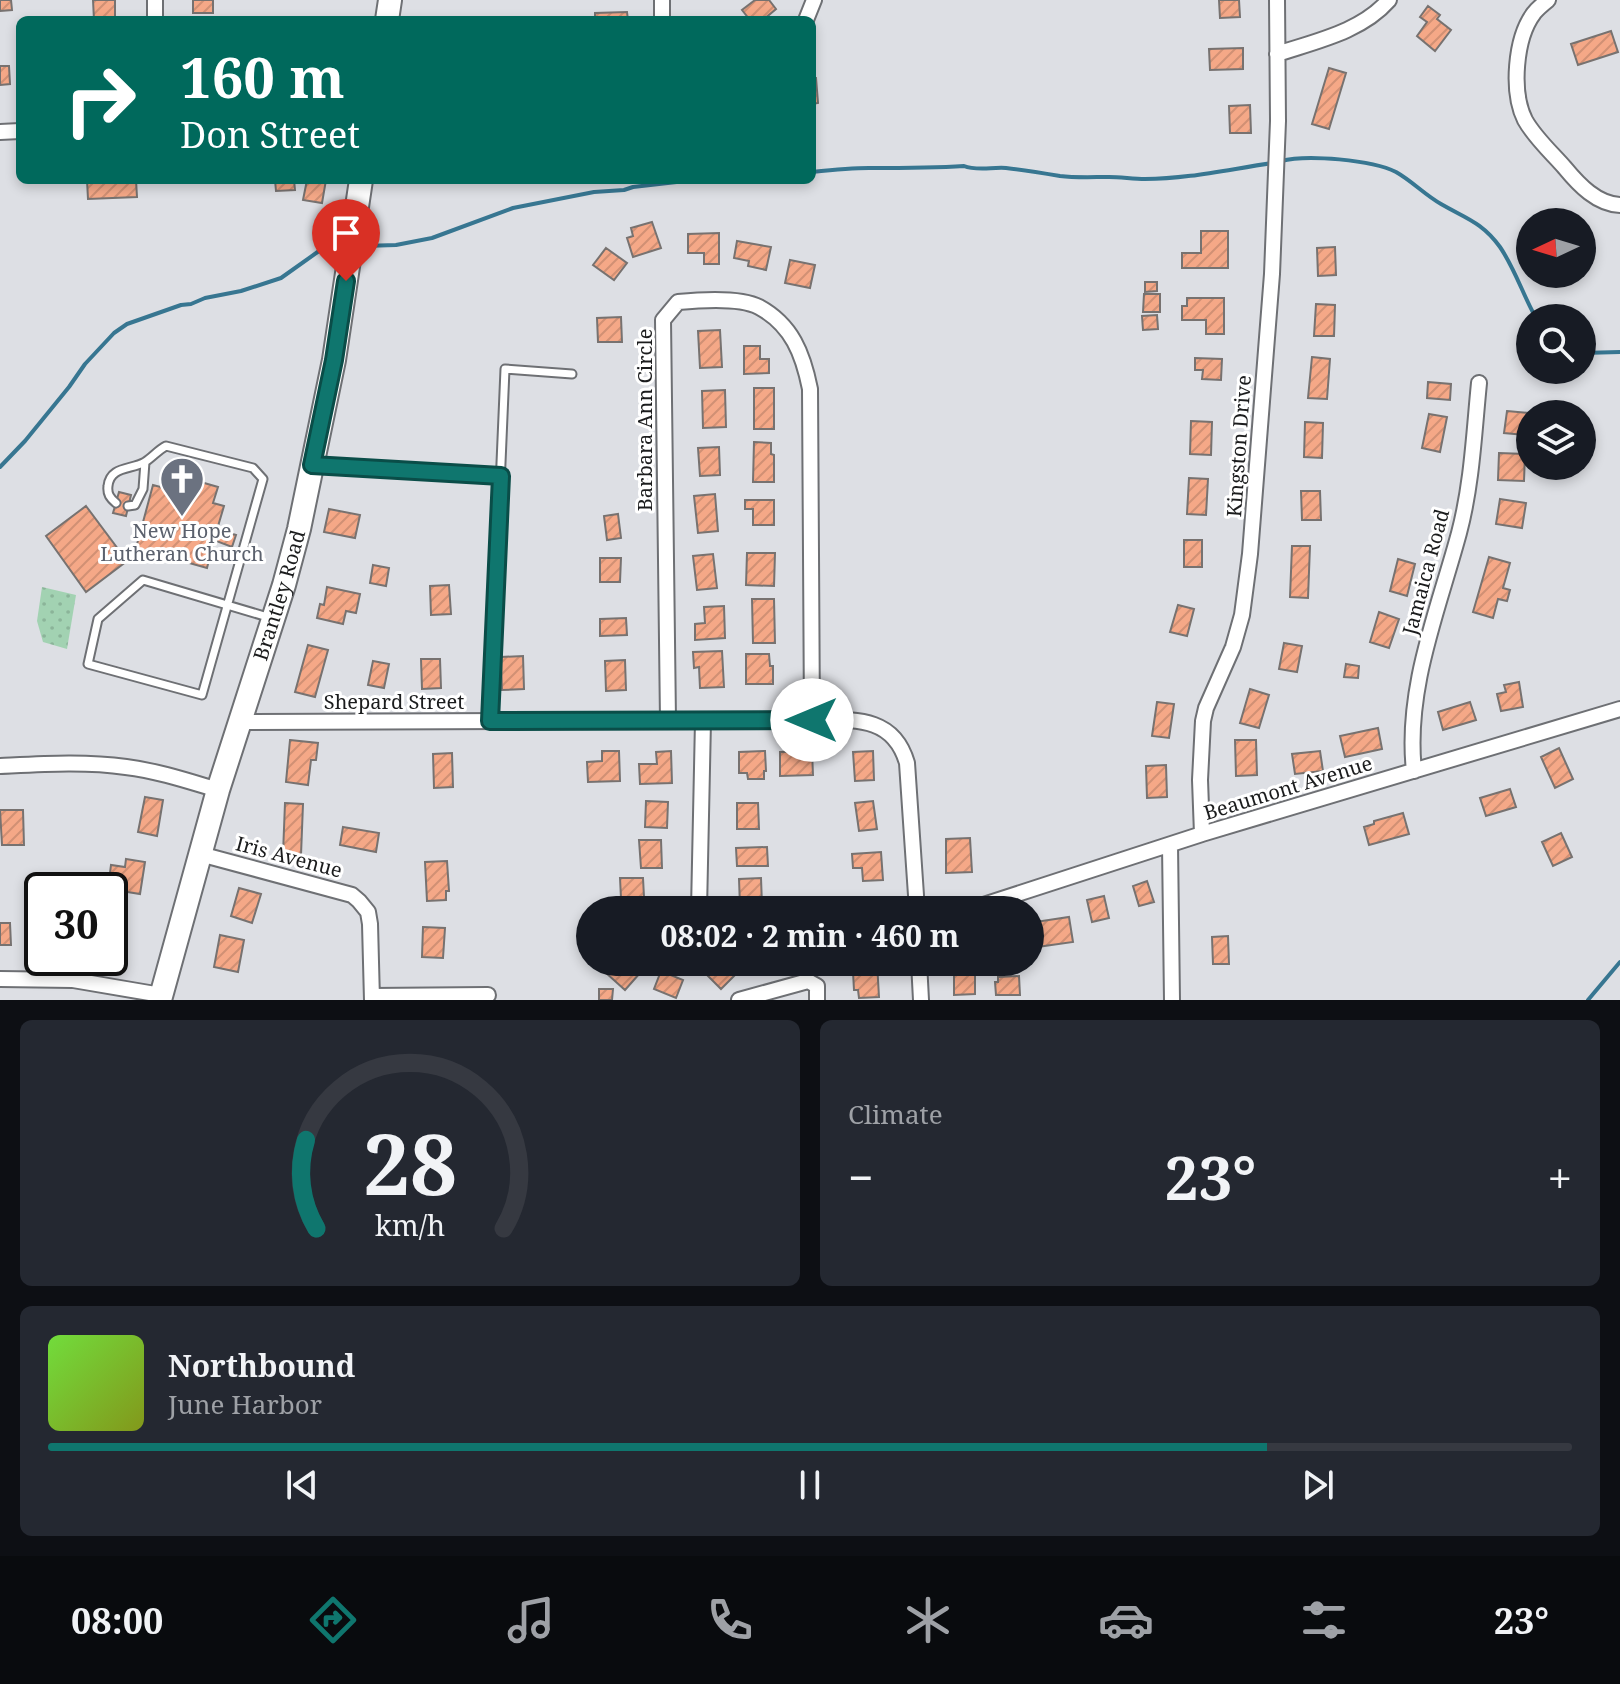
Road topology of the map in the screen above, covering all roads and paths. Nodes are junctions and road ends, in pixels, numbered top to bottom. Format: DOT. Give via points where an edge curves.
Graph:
graph roads {
  1 [pos="1277,0"];
  2 [pos="1389,0"];
  3 [pos="1548,0"];
  4 [pos="1277,54"];
  5 [pos="360,184"];
  6 [pos="1620,205"];
  7 [pos="572,374"];
  8 [pos="1479,383"];
  9 [pos="145,462"];
  10 [pos="312,465"];
  11 [pos="501,476"];
  12 [pos="116,503"];
  13 [pos="128,506"];
  14 [pos="227,605"];
  15 [pos="273,619"];
  16 [pos="1620,709"];
  17 [pos="668,720"];
  18 [pos="812,720"];
  19 [pos="490,721"];
  20 [pos="703,721"];
  21 [pos="240,722"];
  22 [pos="0,766"];
  23 [pos="1414,771"];
  24 [pos="218,790"];
  25 [pos="1202,834"];
  26 [pos="1170,845"];
  27 [pos="200,854"];
  28 [pos="699,896"];
  29 [pos="916,896"];
  30 [pos="1012,896"];
  31 [pos="920,976"];
  32 [pos="0,979"];
  33 [pos="488,995"];
  34 [pos="160,998"];
  35 [pos="372,998"];
  36 [pos="739,1000"];
  37 [pos="817,1000"];
  38 [pos="921,1000"];
  39 [pos="1172,1000"];
  1 -- 4 [label="street, Kingston Drive"];
  2 -- 4 [label="street" via="1364,22"];
  3 -- 6 [label="street" via="1525,30 1517,63 1520,107 1533,132 1575,181 1603,201"];
  4 -- 25 [label="street, Kingston Drive" via="1272,274 1250,554 1233,647 1203,721"];
  5 -- 10 [label="street, Brantley Road"];
  7 -- 11 [label="lane" via="505,369"];
  8 -- 23 [label="street, Jamaica Road" via="1460,530 1419,675"];
  9 -- 12 [label="lane" via="111,476 108,492"];
  9 -- 13 [label="lane" via="141,496"];
  9 -- 14 [label="lane" via="160,449 174,446 253,468 263,479"];
  10 -- 11 [label="lane"];
  10 -- 15 [label="street, Brantley Road"];
  11 -- 19 [label="lane"];
  14 -- 14 [label="lane" via="143,580 98,619 88,664 202,695"];
  14 -- 15 [label="lane"];
  15 -- 21 [label="street, Brantley Road"];
  16 -- 23 [label="street, Beaumont Avenue"];
  17 -- 18 [label="street, Barbara Ann Circle" via="663,320 678,302 718,299 757,306 788,330 805,361 810,389"];
  17 -- 19 [label="street, Shepard Street"];
  17 -- 20 [label="street, Shepard Street"];
  18 -- 20 [label="street, Shepard Street"];
  18 -- 29 [label="street, Shepard Street" via="872,722 903,749"];
  19 -- 21 [label="street, Shepard Street"];
  20 -- 28 [label="street"];
  21 -- 24 [label="street, Brantley Road"];
  22 -- 24 [label="street" via="126,767"];
  23 -- 25 [label="street, Beaumont Avenue"];
  24 -- 27 [label="street, Brantley Road"];
  25 -- 26 [label="street, Beaumont Avenue"];
  26 -- 30 [label="street, Beaumont Avenue"];
  26 -- 39 [label="street"];
  27 -- 34 [label="street, Brantley Road"];
  27 -- 35 [label="street, Iris Avenue" via="352,895 368,912"];
  31 -- 38 [label="street"];
  32 -- 34 [label="street" via="73,980"];
  33 -- 35 [label="street"];
  36 -- 37 [label="street" via="808,981 817,986"];
}
